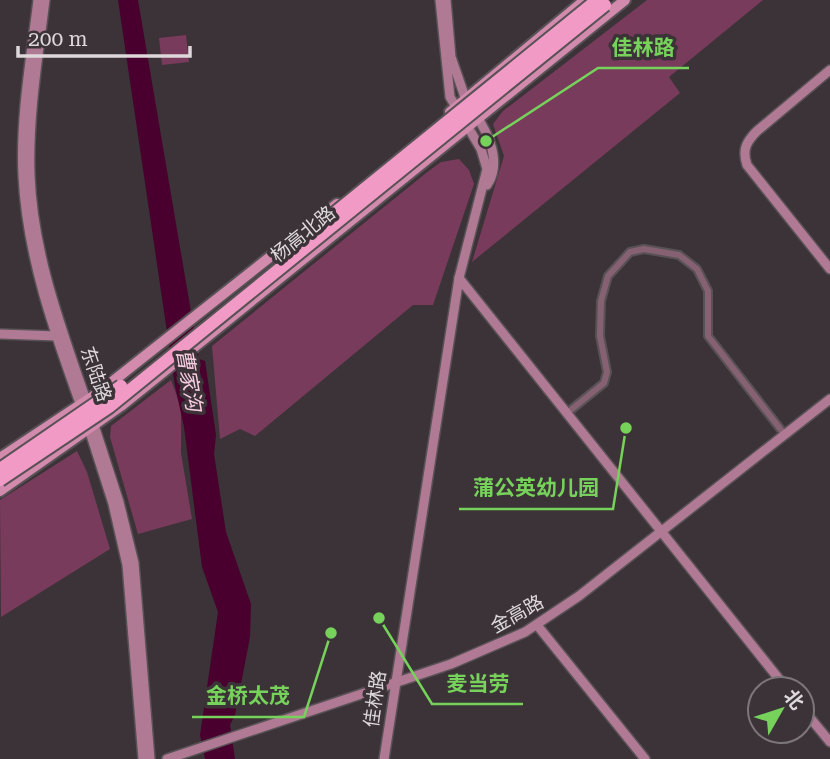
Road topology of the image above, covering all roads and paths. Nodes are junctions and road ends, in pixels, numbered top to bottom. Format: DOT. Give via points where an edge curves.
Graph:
graph roads {
  1 [pos="38,0"];
  2 [pos="45,0"];
  3 [pos="440,0"];
  4 [pos="446,0"];
  5 [pos="585,0"];
  6 [pos="625,0"];
  7 [pos="601,3"];
  8 [pos="830,70"];
  9 [pos="465,100"];
  10 [pos="454,108"];
  11 [pos="478,118"];
  12 [pos="468,127"];
  13 [pos="484,189"];
  14 [pos="830,269"];
  15 [pos="458,281"];
  16 [pos="0,334"];
  17 [pos="57,336"];
  18 [pos="830,399"];
  19 [pos="83,403"];
  20 [pos="567,413"];
  21 [pos="92,428"];
  22 [pos="785,435"];
  23 [pos="0,458"];
  24 [pos="0,469"];
  25 [pos="0,480"];
  26 [pos="0,491"];
  27 [pos="660,532"];
  28 [pos="537,625"];
  29 [pos="776,675"];
  30 [pos="395,682"];
  31 [pos="816,725"];
  32 [pos="830,742"];
  33 [pos="143,759"];
  34 [pos="150,759"];
  35 [pos="167,759"];
  36 [pos="384,759"];
  37 [pos="645,759"];
  1 -- 17 [label="street, 东陆路" via="23,174 34,259"];
  2 -- 19 [label="street, 东陆路" via="30,139 32,205 48,286"];
  3 -- 10 [label="street" via="444,66"];
  4 -- 9 [label="street, 佳林路" via="448,44"];
  5 -- 9 [label="main road, 杨高北路"];
  6 -- 11 [label="main road, 杨高北路"];
  7 -- 24 [label="highway, 杨高北路, bridge" via="116,390"];
  7 -- 25 [label="highway, 杨高北路, bridge" via="109,407"];
  8 -- 14 [label="street" via="750,138 744,151 747,165"];
  9 -- 10 [label="main road, 杨高北路"];
  9 -- 11 [label="street, 佳林路"];
  10 -- 12 [label="street, 佳林路"];
  10 -- 19 [label="main road, 杨高北路" via="202,313"];
  11 -- 12 [label="main road, 杨高北路"];
  11 -- 13 [label="street, 佳林路" via="494,159 493,176"];
  12 -- 13 [label="street, 佳林路" via="485,159"];
  12 -- 21 [label="main road, 杨高北路"];
  13 -- 15 [label="street, 佳林路"];
  15 -- 20 [label="street"];
  15 -- 27 [label="street"];
  15 -- 30 [label="street, 佳林路"];
  16 -- 17 [label="street"];
  17 -- 19 [label="street, 东陆路"];
  18 -- 22 [label="street, 金高路"];
  19 -- 21 [label="street, 东陆路"];
  19 -- 23 [label="main road, 杨高北路"];
  20 -- 22 [label="street" via="604,383 601,301 608,276 631,253 644,250 679,255 697,269 708,291 708,336"];
  20 -- 27 [label="street"];
  21 -- 26 [label="main road, 杨高北路"];
  21 -- 33 [label="street, 东陆路" via="127,565"];
  21 -- 34 [label="street, 东陆路" via="119,502 134,563"];
  22 -- 27 [label="street, 金高路"];
  27 -- 28 [label="street, 金高路"];
  27 -- 29 [label="street"];
  28 -- 30 [label="street, 金高路" via="451,664"];
  28 -- 37 [label="street"];
  30 -- 35 [label="street, 金高路"];
  30 -- 36 [label="street, 佳林路"];
  31 -- 32 [label="street"];
}
